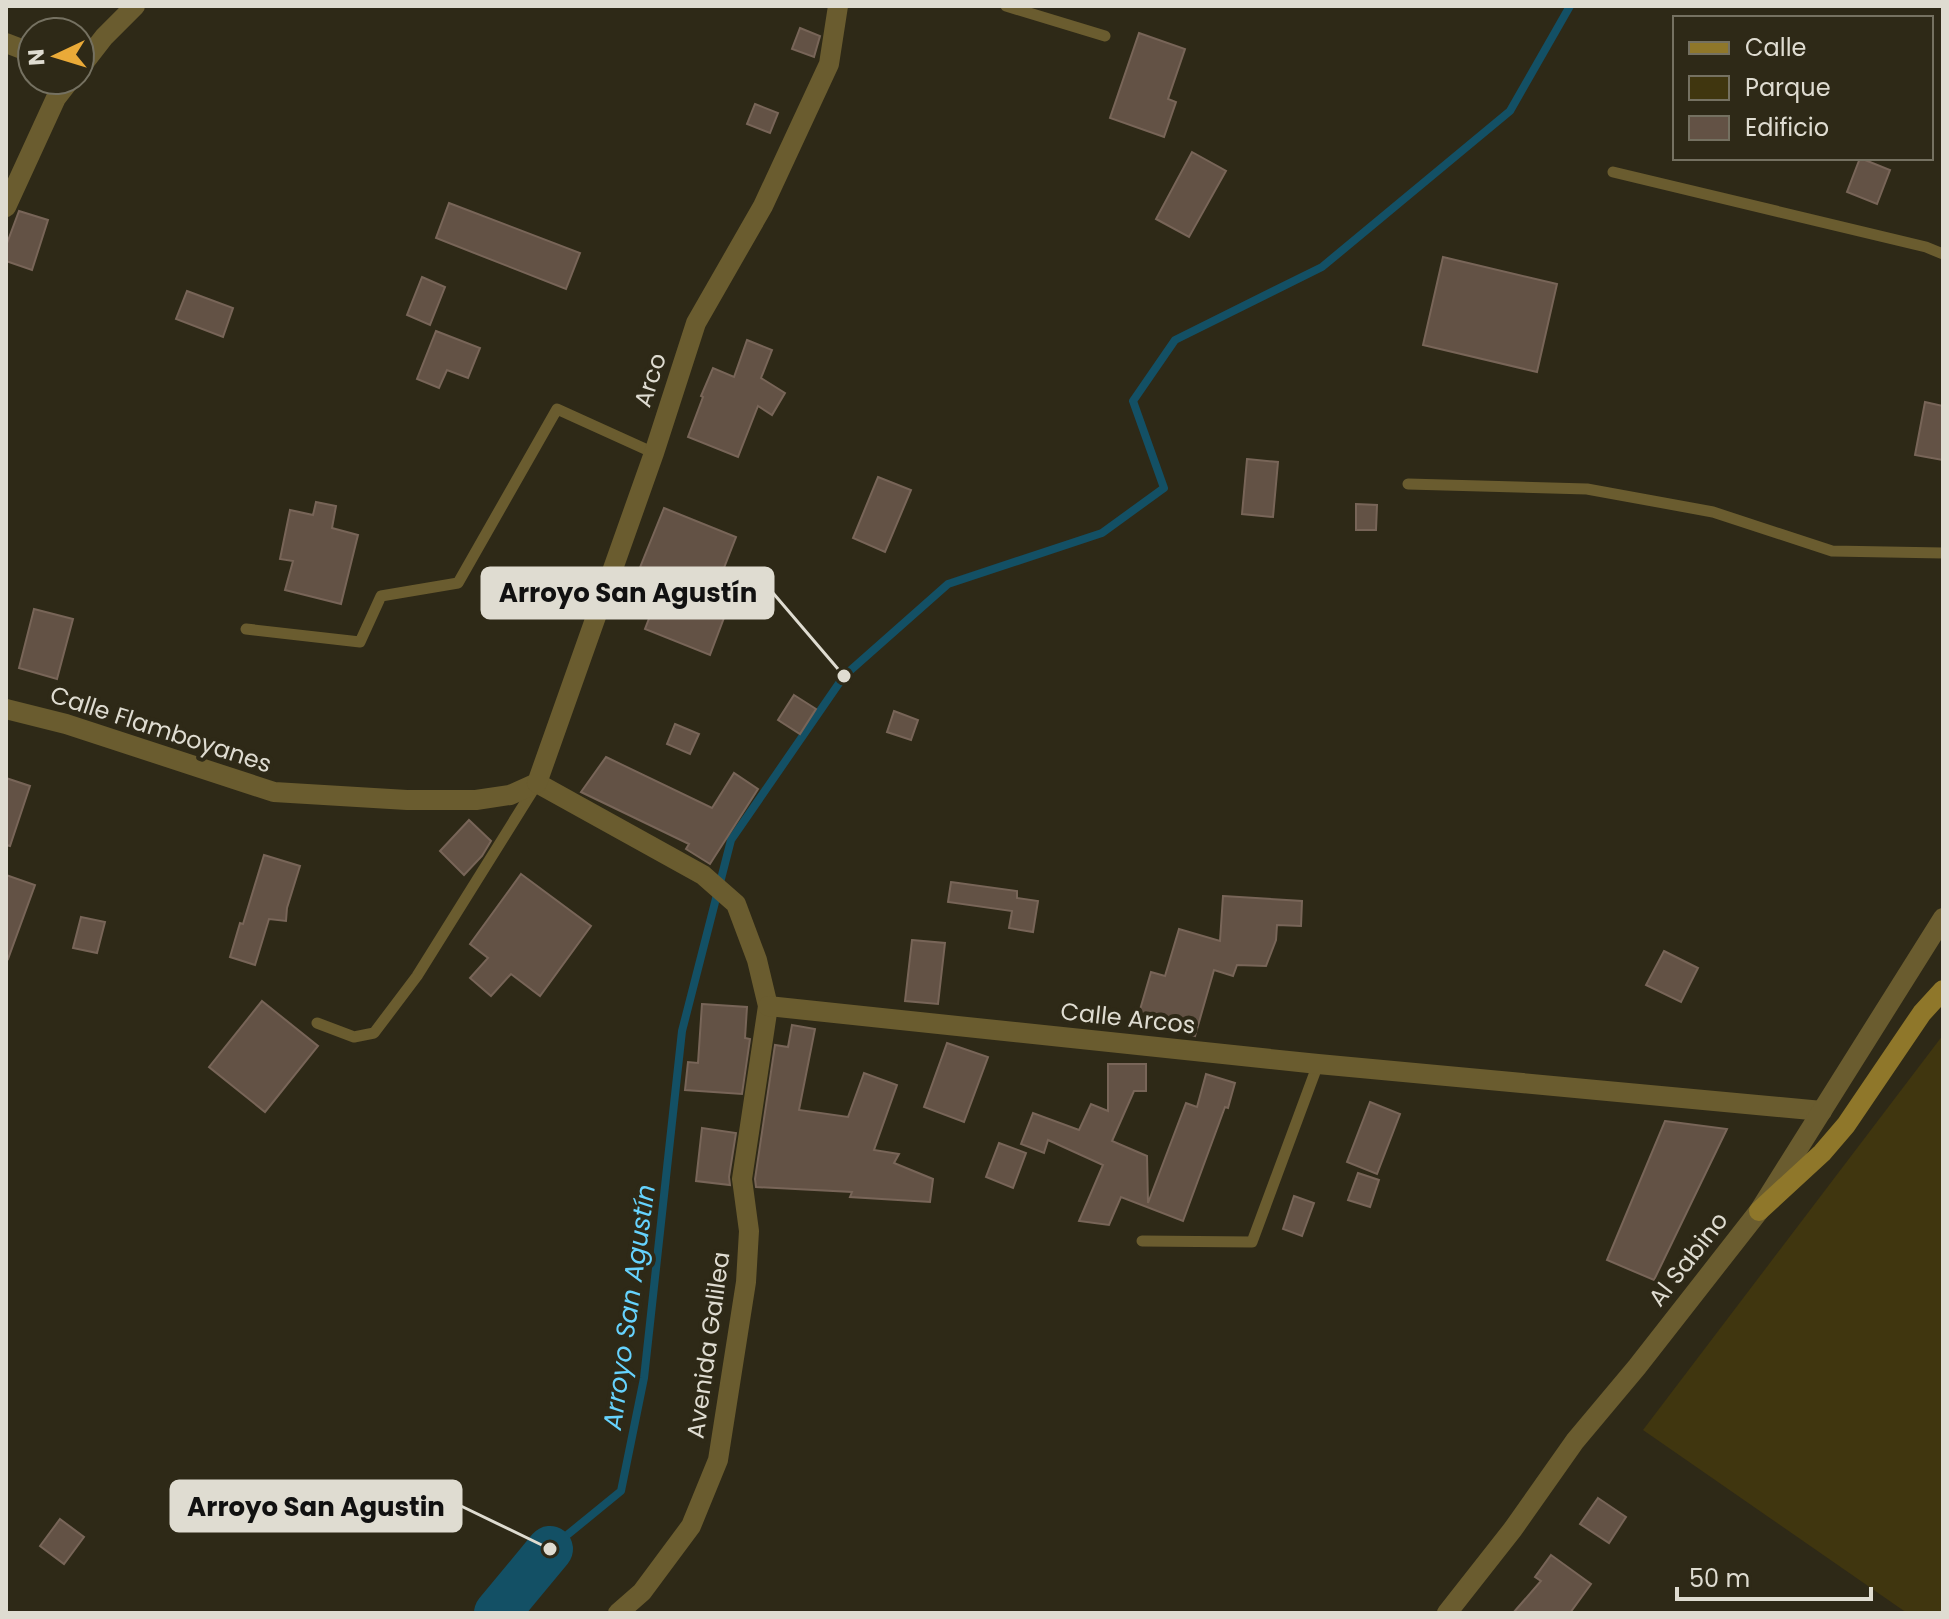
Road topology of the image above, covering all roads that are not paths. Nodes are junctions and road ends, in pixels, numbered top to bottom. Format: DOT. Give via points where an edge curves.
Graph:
graph roads {
  1 [pos="135,6"];
  2 [pos="838,6"];
  3 [pos="1006,6"];
  4 [pos="1105,36"];
  5 [pos="96,47"];
  6 [pos="58,96"];
  7 [pos="1613,172"];
  8 [pos="6,207"];
  9 [pos="1943,254"];
  10 [pos="654,453"];
  11 [pos="1408,484"];
  12 [pos="1943,553"];
  13 [pos="246,629"];
  14 [pos="6,709"];
  15 [pos="537,783"];
  16 [pos="1943,918"];
  17 [pos="1943,990"];
  18 [pos="768,1006"];
  19 [pos="317,1023"];
  20 [pos="1318,1064"];
  21 [pos="1822,1111"];
  22 [pos="1759,1211"];
  23 [pos="1142,1241"];
  24 [pos="618,1613"];
  25 [pos="1447,1613"];
  1 -- 5 [label="street"];
  2 -- 10 [label="street, Arco" via="829,64 763,206 696,323"];
  3 -- 4 [label="lane"];
  6 -- 8 [label="street"];
  7 -- 9 [label="lane"];
  10 -- 13 [label="lane" via="557,409 458,583 381,596 360,642"];
  10 -- 15 [label="street, Arco"];
  11 -- 12 [label="lane" via="1587,489 1713,512 1832,551"];
  14 -- 15 [label="street, Calle Flamboyanes" via="274,792 476,800 510,795"];
  15 -- 18 [label="street" via="703,875 736,904"];
  15 -- 19 [label="lane" via="417,976 374,1033 354,1037"];
  16 -- 21 [label="street, Al Sabino"];
  17 -- 22 [label="main road" via="1846,1125"];
  18 -- 20 [label="street, Calle Arcos"];
  18 -- 24 [label="street, Avenida Galilea" via="742,1179 749,1231 746,1282 718,1460 691,1526 642,1592"];
  20 -- 21 [label="street, Calle Arcos"];
  20 -- 23 [label="lane" via="1252,1242"];
  21 -- 22 [label="street, Al Sabino"];
  22 -- 25 [label="street, Al Sabino" via="1575,1441"];
}
